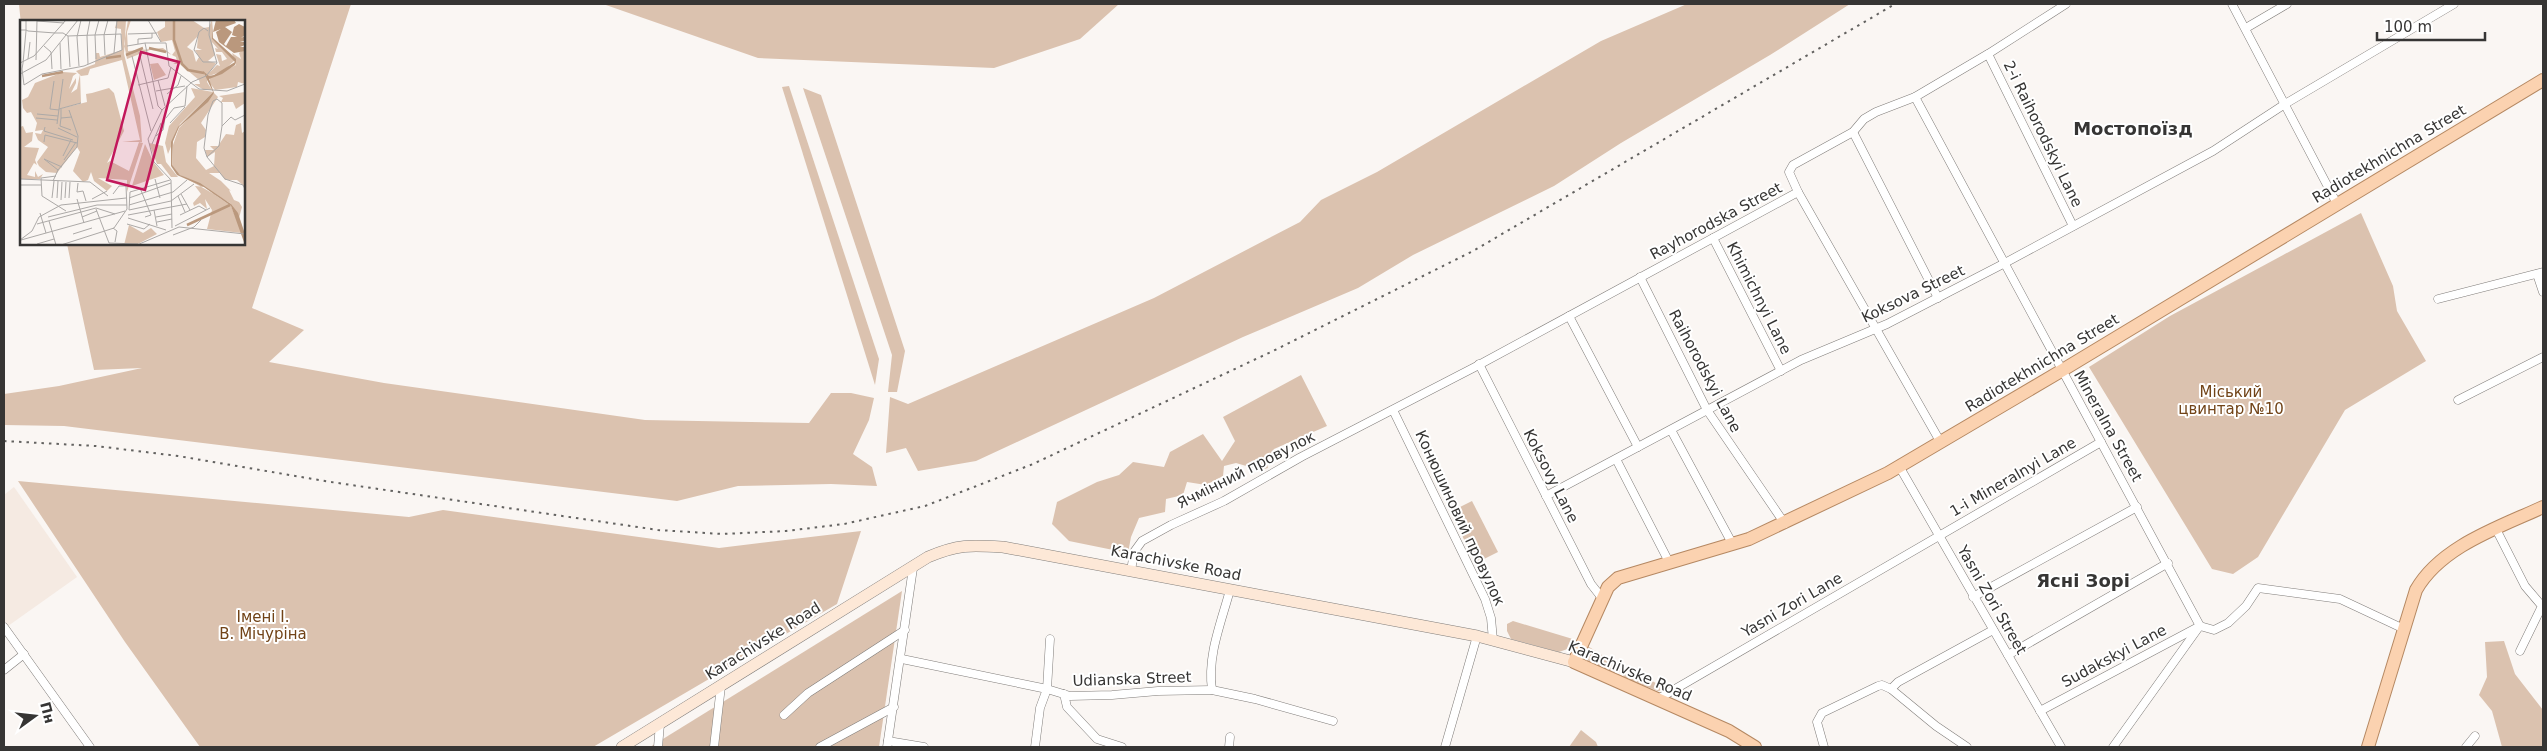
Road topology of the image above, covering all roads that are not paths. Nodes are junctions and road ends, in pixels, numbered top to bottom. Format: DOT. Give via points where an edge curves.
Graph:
graph roads {
  1 [pos="2066,4"];
  2 [pos="2232,4"];
  3 [pos="2287,4"];
  4 [pos="2454,4"];
  5 [pos="2246,28"];
  6 [pos="1988,54"];
  7 [pos="2543,80"];
  8 [pos="1915,97"];
  9 [pos="2286,104"];
  10 [pos="1852,132"];
  11 [pos="1798,192"];
  12 [pos="2338,204"];
  13 [pos="2074,226"];
  14 [pos="1713,238"];
  15 [pos="2003,264"];
  16 [pos="2540,273"];
  17 [pos="1640,278"];
  18 [pos="2543,292"];
  19 [pos="1938,298"];
  20 [pos="2438,300"];
  21 [pos="1569,316"];
  22 [pos="1875,329"];
  23 [pos="2543,357"];
  24 [pos="1479,364"];
  25 [pos="1781,371"];
  26 [pos="2061,371"];
  27 [pos="2458,400"];
  28 [pos="1393,410"];
  29 [pos="1706,410"];
  30 [pos="1671,430"];
  31 [pos="1941,442"];
  32 [pos="2101,442"];
  33 [pos="1638,447"];
  34 [pos="1616,459"];
  35 [pos="1899,466"];
  36 [pos="1546,496"];
  37 [pos="2137,507"];
  38 [pos="2543,507"];
  39 [pos="1785,524"];
  40 [pos="2496,529"];
  41 [pos="1939,536"];
  42 [pos="1733,545"];
  43 [pos="1669,562"];
  44 [pos="2168,563"];
  45 [pos="913,568"];
  46 [pos="1131,571"];
  47 [pos="1230,590"];
  48 [pos="1973,597"];
  49 [pos="1602,598"];
  50 [pos="2542,605"];
  51 [pos="2200,626"];
  52 [pos="4,627"];
  53 [pos="2404,629"];
  54 [pos="905,630"];
  55 [pos="1993,630"];
  56 [pos="1477,636"];
  57 [pos="1050,639"];
  58 [pos="1493,640"];
  59 [pos="2520,651"];
  60 [pos="24,654"];
  61 [pos="2008,655"];
  62 [pos="902,659"];
  63 [pos="1574,662"];
  64 [pos="4,670"];
  65 [pos="721,686"];
  66 [pos="1047,688"];
  67 [pos="1891,689"];
  68 [pos="1212,690"];
  69 [pos="1064,694"];
  70 [pos="1658,699"];
  71 [pos="894,708"];
  72 [pos="2040,711"];
  73 [pos="784,715"];
  74 [pos="1333,722"];
  75 [pos="660,724"];
  76 [pos="2474,736"];
  77 [pos="1230,737"];
  78 [pos="888,744"];
  79 [pos="90,747"];
  80 [pos="622,747"];
  81 [pos="658,747"];
  82 [pos="714,747"];
  83 [pos="820,747"];
  84 [pos="924,747"];
  85 [pos="1036,747"];
  86 [pos="1122,747"];
  87 [pos="1229,747"];
  88 [pos="1445,747"];
  89 [pos="1756,747"];
  90 [pos="1824,747"];
  91 [pos="1967,747"];
  92 [pos="2061,747"];
  93 [pos="2113,747"];
  94 [pos="2368,747"];
  95 [pos="2466,747"];
  1 -- 6 [label="street, Rayhorodska Street"];
  2 -- 5 [label="street"];
  3 -- 5 [label="street"];
  4 -- 9 [label="street, Koksova Street"];
  5 -- 9 [label="street"];
  6 -- 8 [label="street, Rayhorodska Street"];
  6 -- 13 [label="street, 2-i Raihorodskyi Lane"];
  7 -- 12 [label="main road, Radiotekhnichna Street"];
  8 -- 10 [label="street, Rayhorodska Street" via="1876,112"];
  8 -- 15 [label="street, Mineralna Street"];
  9 -- 12 [label="street"];
  9 -- 13 [label="street, Koksova Street" via="2213,151"];
  10 -- 11 [label="street, Rayhorodska Street" via="1790,168"];
  10 -- 19 [label="street"];
  11 -- 14 [label="street, Rayhorodska Street"];
  11 -- 22 [label="street"];
  12 -- 26 [label="main road, Radiotekhnichna Street"];
  13 -- 15 [label="street, Koksova Street"];
  14 -- 17 [label="street, Rayhorodska Street"];
  14 -- 25 [label="street, Khimichnyi Lane"];
  15 -- 19 [label="street, Koksova Street"];
  15 -- 26 [label="street, Mineralna Street"];
  16 -- 18 [label="street"];
  16 -- 20 [label="street"];
  17 -- 21 [label="street, Rayhorodska Street"];
  17 -- 29 [label="street, Raihorodskyi Lane"];
  19 -- 22 [label="street, Koksova Street"];
  21 -- 24 [label="street, Rayhorodska Street"];
  21 -- 33 [label="street"];
  22 -- 25 [label="street, Koksova Street"];
  22 -- 31 [label="street"];
  23 -- 27 [label="street"];
  24 -- 28 [label="street, Rayhorodska Street"];
  24 -- 36 [label="street, Koksovy Lane"];
  25 -- 29 [label="street, Koksova Street"];
  26 -- 31 [label="main road, Radiotekhnichna Street"];
  26 -- 32 [label="street, Mineralna Street"];
  28 -- 46 [label="street, Ячмінний провулок" via="1142,541 1134,552"];
  28 -- 58 [label="street, Конюшиновий провулок" via="1485,599"];
  29 -- 30 [label="street, Koksova Street"];
  29 -- 39 [label="street, Raihorodskyi Lane"];
  30 -- 33 [label="street, Koksova Street"];
  30 -- 42 [label="street"];
  31 -- 35 [label="main road, Radiotekhnichna Street"];
  32 -- 37 [label="street, Mineralna Street"];
  32 -- 41 [label="street, 1-i Mineralnyi Lane"];
  33 -- 34 [label="street, Koksova Street"];
  34 -- 36 [label="street, Koksova Street"];
  34 -- 43 [label="street"];
  35 -- 39 [label="main road, Radiotekhnichna Street"];
  35 -- 41 [label="street, Yasni Zori Street"];
  36 -- 49 [label="street, Koksovy Lane" via="1591,584"];
  37 -- 44 [label="street, Mineralna Street"];
  37 -- 48 [label="street"];
  38 -- 40 [label="main road"];
  39 -- 42 [label="main road, Radiotekhnichna Street"];
  40 -- 50 [label="street" via="2525,586"];
  40 -- 53 [label="main road" via="2454,552 2428,572 2416,590"];
  41 -- 48 [label="street, Yasni Zori Street"];
  41 -- 70 [label="street, Yasni Zori Lane"];
  42 -- 43 [label="main road, Radiotekhnichna Street"];
  43 -- 49 [label="main road, Radiotekhnichna Street" via="1618,578"];
  44 -- 51 [label="street, Mineralna Street"];
  44 -- 61 [label="street"];
  45 -- 46 [label="main road, Karachivske Road" via="950,547 967,545 1003,547"];
  45 -- 54 [label="street"];
  45 -- 65 [label="main road, Karachivske Road"];
  46 -- 47 [label="main road, Karachivske Road"];
  47 -- 56 [label="main road, Karachivske Road"];
  47 -- 68 [label="street" via="1212,655 1209,672"];
  48 -- 55 [label="street, Yasni Zori Street"];
  49 -- 63 [label="main road, Radiotekhnichna Street"];
  50 -- 59 [label="street"];
  51 -- 53 [label="street" via="2214,630 2228,622 2258,588 2340,599"];
  51 -- 72 [label="street, Sudakskyi Lane"];
  51 -- 93 [label="street"];
  52 -- 60 [label="street"];
  53 -- 94 [label="main road"];
  54 -- 62 [label="street"];
  54 -- 73 [label="street" via="808,693"];
  55 -- 61 [label="street, Yasni Zori Street"];
  55 -- 67 [label="street" via="1898,682"];
  56 -- 58 [label="main road, Karachivske Road"];
  56 -- 88 [label="street"];
  57 -- 66 [label="street"];
  58 -- 63 [label="main road, Karachivske Road"];
  60 -- 64 [label="street"];
  60 -- 79 [label="street"];
  61 -- 72 [label="street, Yasni Zori Street"];
  62 -- 66 [label="street, Udianska Street"];
  62 -- 71 [label="street"];
  63 -- 70 [label="main road, Karachivske Road"];
  65 -- 75 [label="main road, Karachivske Road"];
  65 -- 82 [label="street"];
  66 -- 69 [label="street, Udianska Street"];
  66 -- 85 [label="street" via="1040,708"];
  67 -- 90 [label="street" via="1878,686 1822,713 1817,722"];
  67 -- 91 [label="street"];
  68 -- 69 [label="street, Udianska Street"];
  68 -- 74 [label="street, Udianska Street"];
  69 -- 86 [label="street" via="1067,707 1097,739"];
  70 -- 89 [label="main road, Karachivske Road"];
  71 -- 78 [label="street"];
  71 -- 83 [label="street"];
  72 -- 92 [label="street, Yasni Zori Street"];
  75 -- 80 [label="main road, Karachivske Road"];
  75 -- 81 [label="street"];
  76 -- 95 [label="street"];
  77 -- 87 [label="street"];
  78 -- 84 [label="street"];
}
